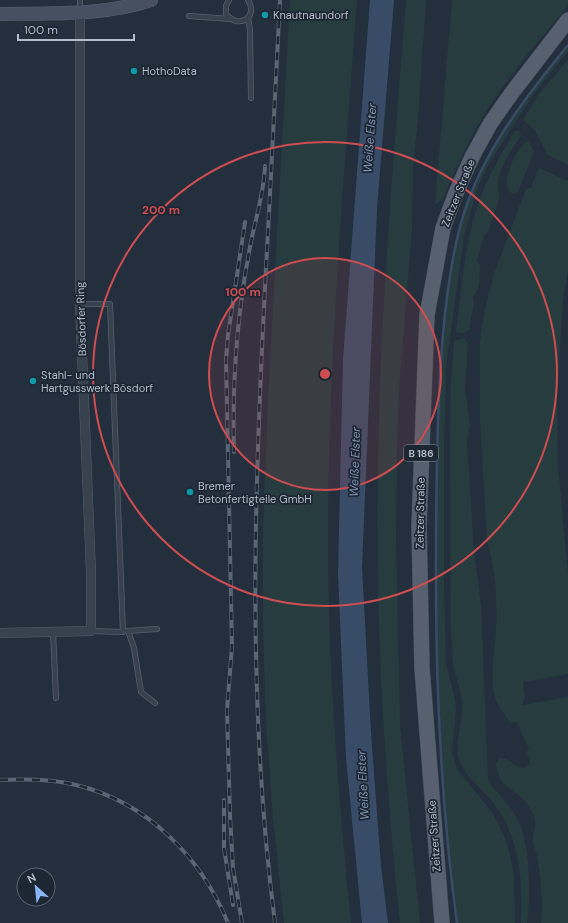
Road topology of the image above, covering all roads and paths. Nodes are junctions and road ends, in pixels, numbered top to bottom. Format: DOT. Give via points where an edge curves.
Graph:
graph roads {
  1 [pos="151,0"];
  2 [pos="229,0"];
  3 [pos="249,1"];
  4 [pos="80,6"];
  5 [pos="0,14"];
  6 [pos="189,16"];
  7 [pos="248,18"];
  8 [pos="230,19"];
  9 [pos="568,20"];
  10 [pos="251,98"];
  11 [pos="80,304"];
  12 [pos="157,629"];
  13 [pos="91,631"];
  14 [pos="128,631"];
  15 [pos="123,632"];
  16 [pos="0,633"];
  17 [pos="54,633"];
  18 [pos="56,698"];
  19 [pos="155,703"];
  20 [pos="442,923"];
  1 -- 4 [label="main road" via="122,9"];
  2 -- 8 [label="lane" via="226,14"];
  3 -- 7 [label="lane" via="251,13"];
  4 -- 5 [label="main road"];
  4 -- 11 [label="street, Bösdorfer Ring"];
  6 -- 8 [label="lane"];
  7 -- 8 [label="lane" via="240,22"];
  7 -- 10 [label="lane"];
  9 -- 20 [label="main road, Zeitzer Straße / B 186" via="490,124 472,157 443,228 427,315 419,526 422,660"];
  11 -- 13 [label="street, Bösdorfer Ring"];
  11 -- 15 [label="lane" via="110,304"];
  12 -- 14 [label="lane"];
  13 -- 15 [label="lane"];
  13 -- 17 [label="street"];
  14 -- 15 [label="lane"];
  14 -- 19 [label="lane" via="134,648 141,692"];
  16 -- 17 [label="street"];
  17 -- 18 [label="lane"];
}
